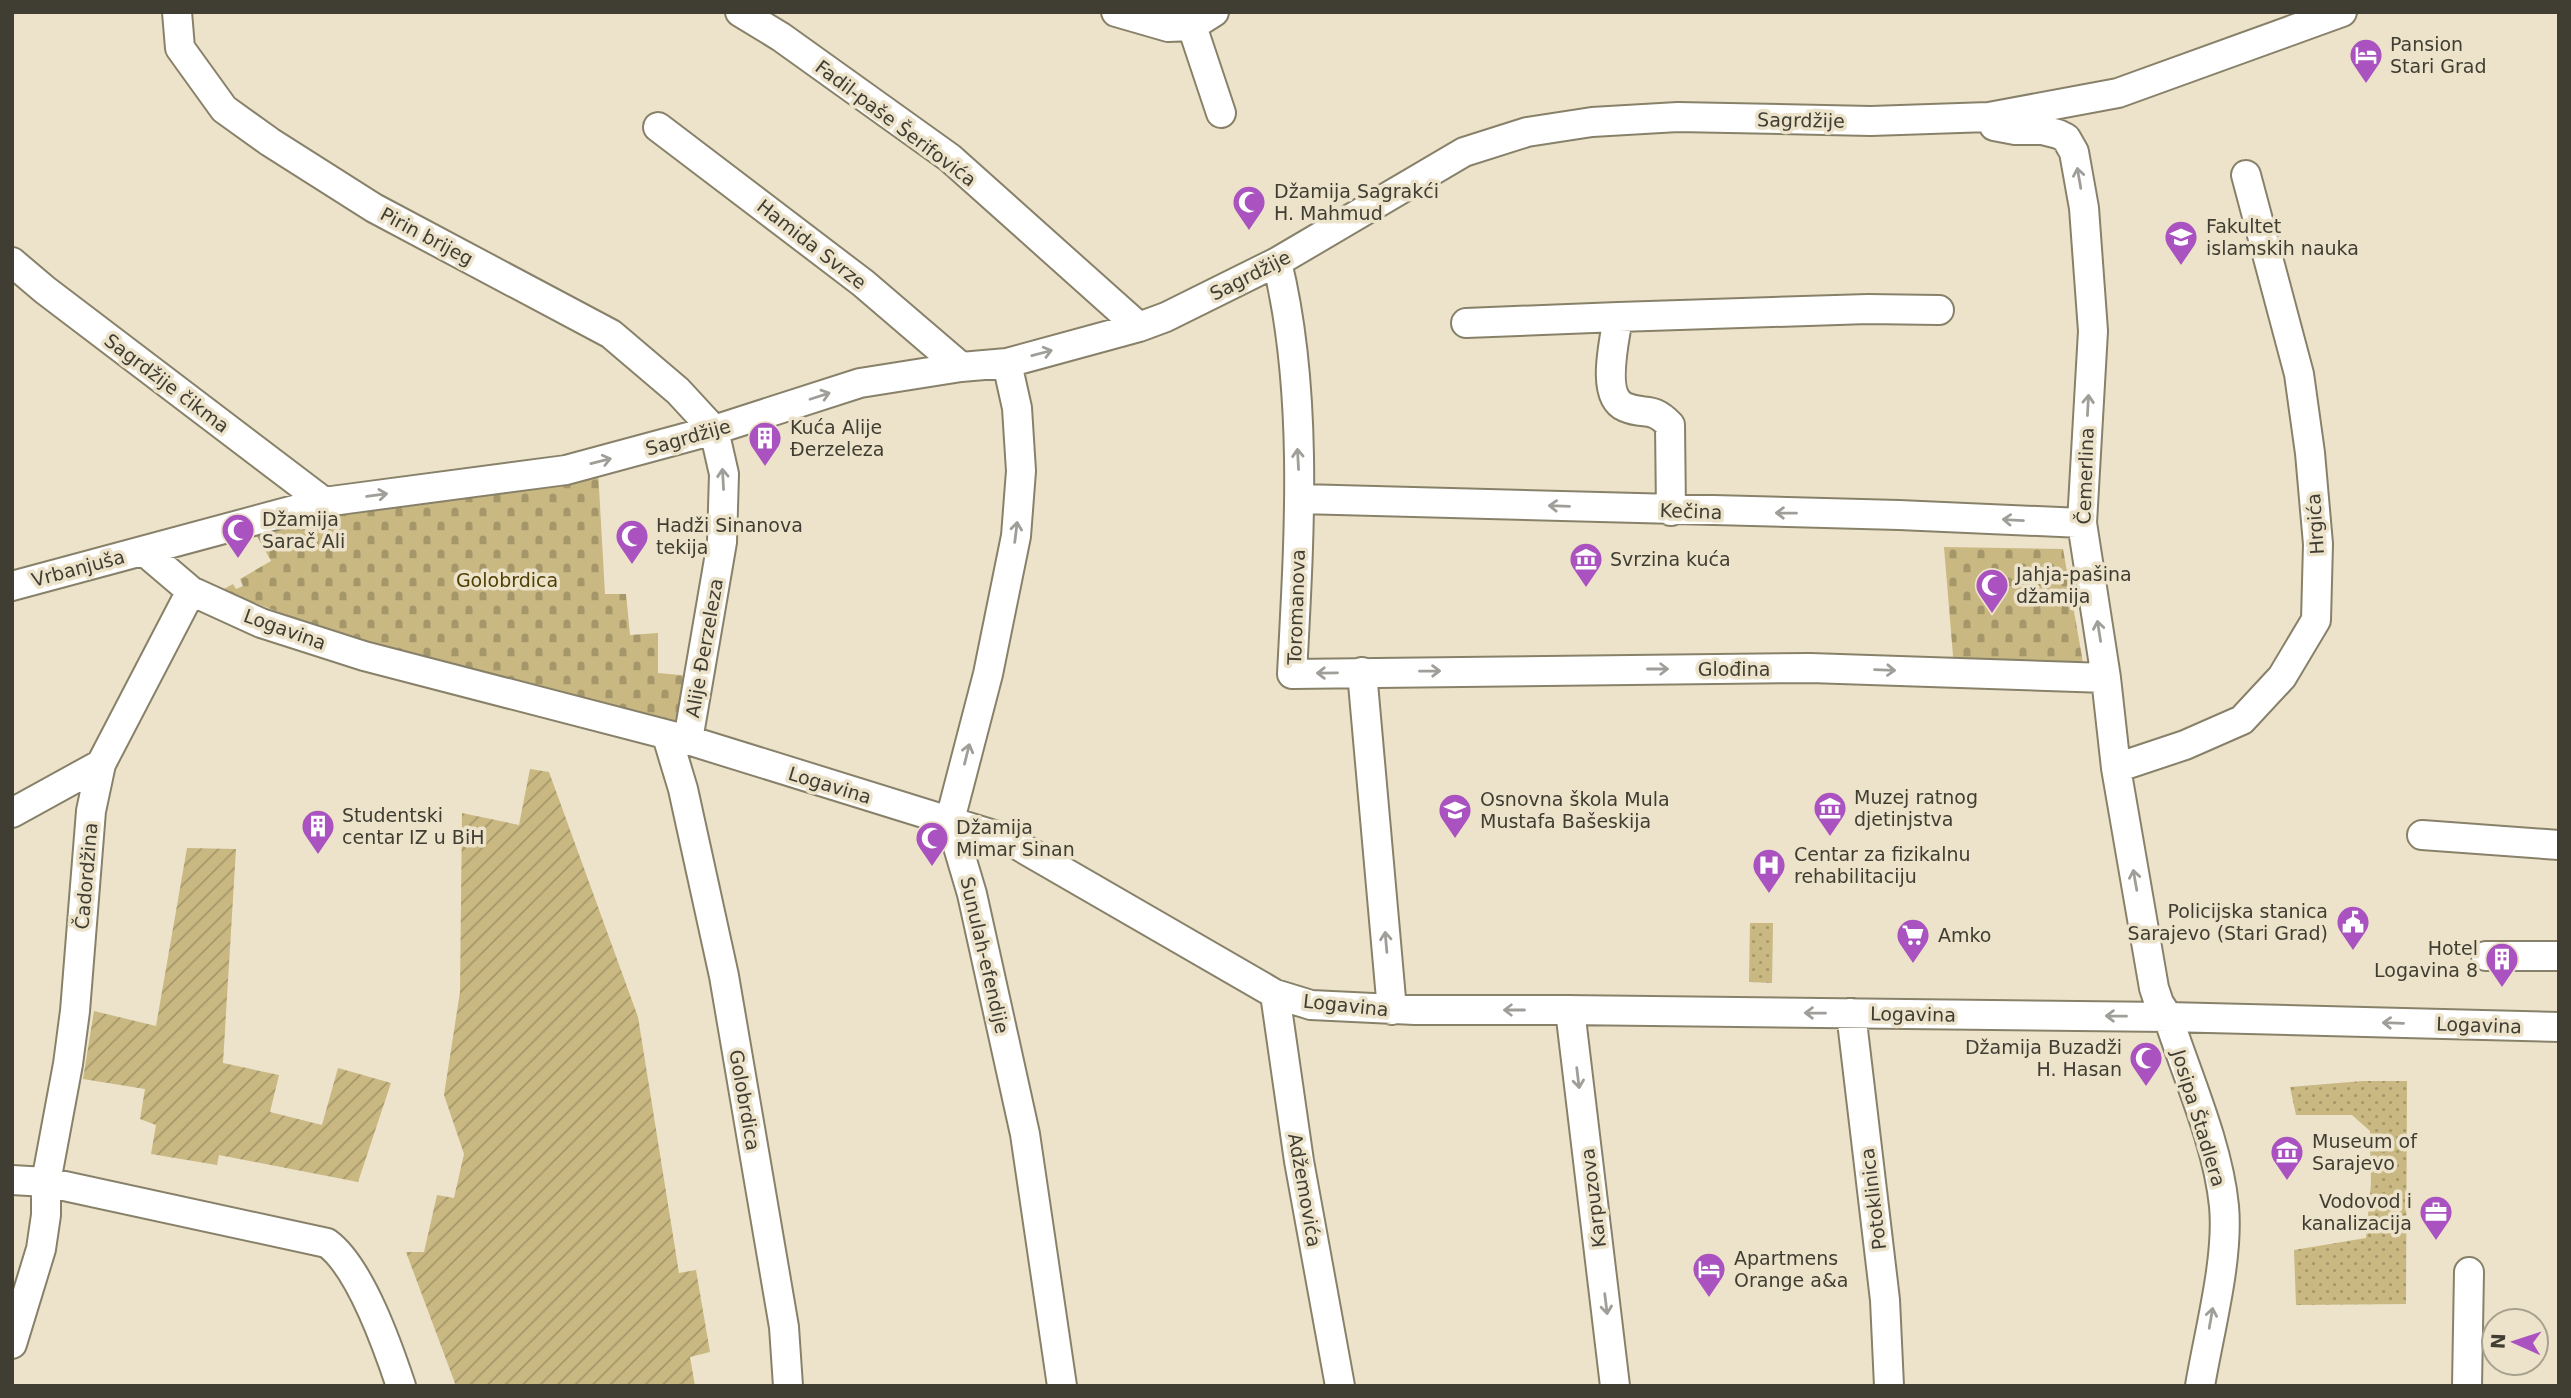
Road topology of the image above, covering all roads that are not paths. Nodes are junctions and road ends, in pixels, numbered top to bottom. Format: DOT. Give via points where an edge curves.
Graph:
graph roads {
  1 [pos="177,12"];
  2 [pos="740,12"];
  3 [pos="1116,12"];
  4 [pos="2342,12"];
  5 [pos="1203,19"];
  6 [pos="1221,113"];
  7 [pos="1989,117"];
  8 [pos="659,127"];
  9 [pos="2246,175"];
  10 [pos="12,262"];
  11 [pos="1278,262"];
  12 [pos="1939,310"];
  13 [pos="1618,317"];
  14 [pos="1466,323"];
  15 [pos="1139,327"];
  16 [pos="1007,363"];
  17 [pos="961,367"];
  18 [pos="714,430"];
  19 [pos="1300,499"];
  20 [pos="324,502"];
  21 [pos="1671,511"];
  22 [pos="2082,523"];
  23 [pos="144,551"];
  24 [pos="12,586"];
  25 [pos="191,591"];
  26 [pos="1362,672"];
  27 [pos="2106,678"];
  28 [pos="678,738"];
  29 [pos="102,764"];
  30 [pos="2116,768"];
  31 [pos="12,813"];
  32 [pos="950,820"];
  33 [pos="2422,835"];
  34 [pos="2559,845"];
  35 [pos="2486,956"];
  36 [pos="2559,956"];
  37 [pos="1275,994"];
  38 [pos="1392,1010"];
  39 [pos="1570,1010"];
  40 [pos="1852,1013"];
  41 [pos="2168,1017"];
  42 [pos="2559,1027"];
  43 [pos="12,1180"];
  44 [pos="46,1182"];
  45 [pos="2469,1272"];
  46 [pos="12,1344"];
  47 [pos="401,1386"];
  48 [pos="788,1386"];
  49 [pos="1062,1386"];
  50 [pos="1340,1386"];
  51 [pos="1615,1386"];
  52 [pos="1889,1386"];
  53 [pos="2200,1386"];
  54 [pos="2468,1386"];
  1 -- 18 [label="street, Pirin brijeg" via="180,48 224,110 374,208 611,334 678,391"];
  2 -- 15 [label="street, Fadil-paše Šerifovića" via="950,158"];
  3 -- 5 [label="street" via="1168,27"];
  4 -- 7 [label="street, Sagrdžije" via="2118,93"];
  5 -- 6 [label="street"];
  7 -- 11 [label="street, Sagrdžije" via="1871,121 1678,117 1592,122 1527,132 1464,152"];
  22 -- 7 [label="street, Čemerlina, one-way" via="2092,331 2084,208 2074,152 2058,134 2003,129 1994,126"];
  8 -- 17 [label="street, Hamida Svrze" via="863,283"];
  9 -- 30 [label="street, Hrgića" via="2299,374 2318,544 2316,620 2281,677 2242,720"];
  10 -- 20 [label="street, Sagrdžije čikma"];
  11 -- 15 [label="street, Sagrdžije"];
  19 -- 11 [label="street, Toromanova, one-way" via="1288,305"];
  12 -- 13 [label="street"];
  13 -- 14 [label="street"];
  13 -- 21 [label="street" via="1610,382 1613,395 1623,407 1659,414 1670,425"];
  16 -- 15 [label="street, Sagrdžije, one-way"];
  16 -- 17 [label="street, Sagrdžije"];
  32 -- 16 [label="street, one-way" via="988,674 1016,536 1021,471 1017,408"];
  18 -- 17 [label="street, Sagrdžije, one-way" via="860,383"];
  20 -- 18 [label="street, Sagrdžije, one-way" via="566,470"];
  28 -- 18 [label="street, Alije Đerzeleza, one-way" via="722,542 724,474"];
  21 -- 19 [label="street, Kečina, one-way"];
  26 -- 19 [label="street, Toromanova, one-way" via="1292,674"];
  20 -- 23 [label="street, Sagrdžije"];
  22 -- 21 [label="street, Kečina, one-way"];
  27 -- 22 [label="street, Čemerlina, one-way"];
  23 -- 24 [label="street, Vrbanjuša"];
  23 -- 25 [label="street, Logavina"];
  25 -- 28 [label="street, Logavina" via="261,623 364,656"];
  25 -- 29 [label="street, Čadordžina"];
  26 -- 27 [label="street, Glođina, one-way" via="1810,668"];
  38 -- 26 [label="street, one-way"];
  27 -- 30 [label="street, Čemerlina"];
  28 -- 32 [label="street, Logavina"];
  28 -- 48 [label="street, Golobrdica" via="683,789 724,976 784,1327"];
  29 -- 31 [label="street"];
  29 -- 44 [label="street, Čadordžina" via="91,811 74,1024"];
  41 -- 30 [label="street, Čemerlina, one-way" via="2154,988"];
  32 -- 37 [label="street, Logavina" via="1007,839"];
  32 -- 49 [label="street, Sunulah-efendije" via="972,894 1025,1134"];
  33 -- 34 [label="street"];
  35 -- 36 [label="street"];
  37 -- 38 [label="street, Logavina" via="1311,1005"];
  37 -- 50 [label="street, Adžemovića" via="1299,1161"];
  39 -- 38 [label="street, Logavina, one-way"];
  40 -- 39 [label="street, Logavina, one-way"];
  39 -- 51 [label="street, Karpuzova, one-way"];
  41 -- 40 [label="street, Logavina, one-way"];
  40 -- 52 [label="street, Potoklinica" via="1885,1300"];
  42 -- 41 [label="street, Logavina, one-way"];
  53 -- 41 [label="street, Josipa Štadlera, one-way" via="2223,1252 2224,1208 2217,1164"];
  43 -- 44 [label="street"];
  44 -- 46 [label="street, Čadordžina" via="41,1250"];
  44 -- 47 [label="street" via="327,1243 348,1264 388,1344"];
  45 -- 54 [label="street"];
}
